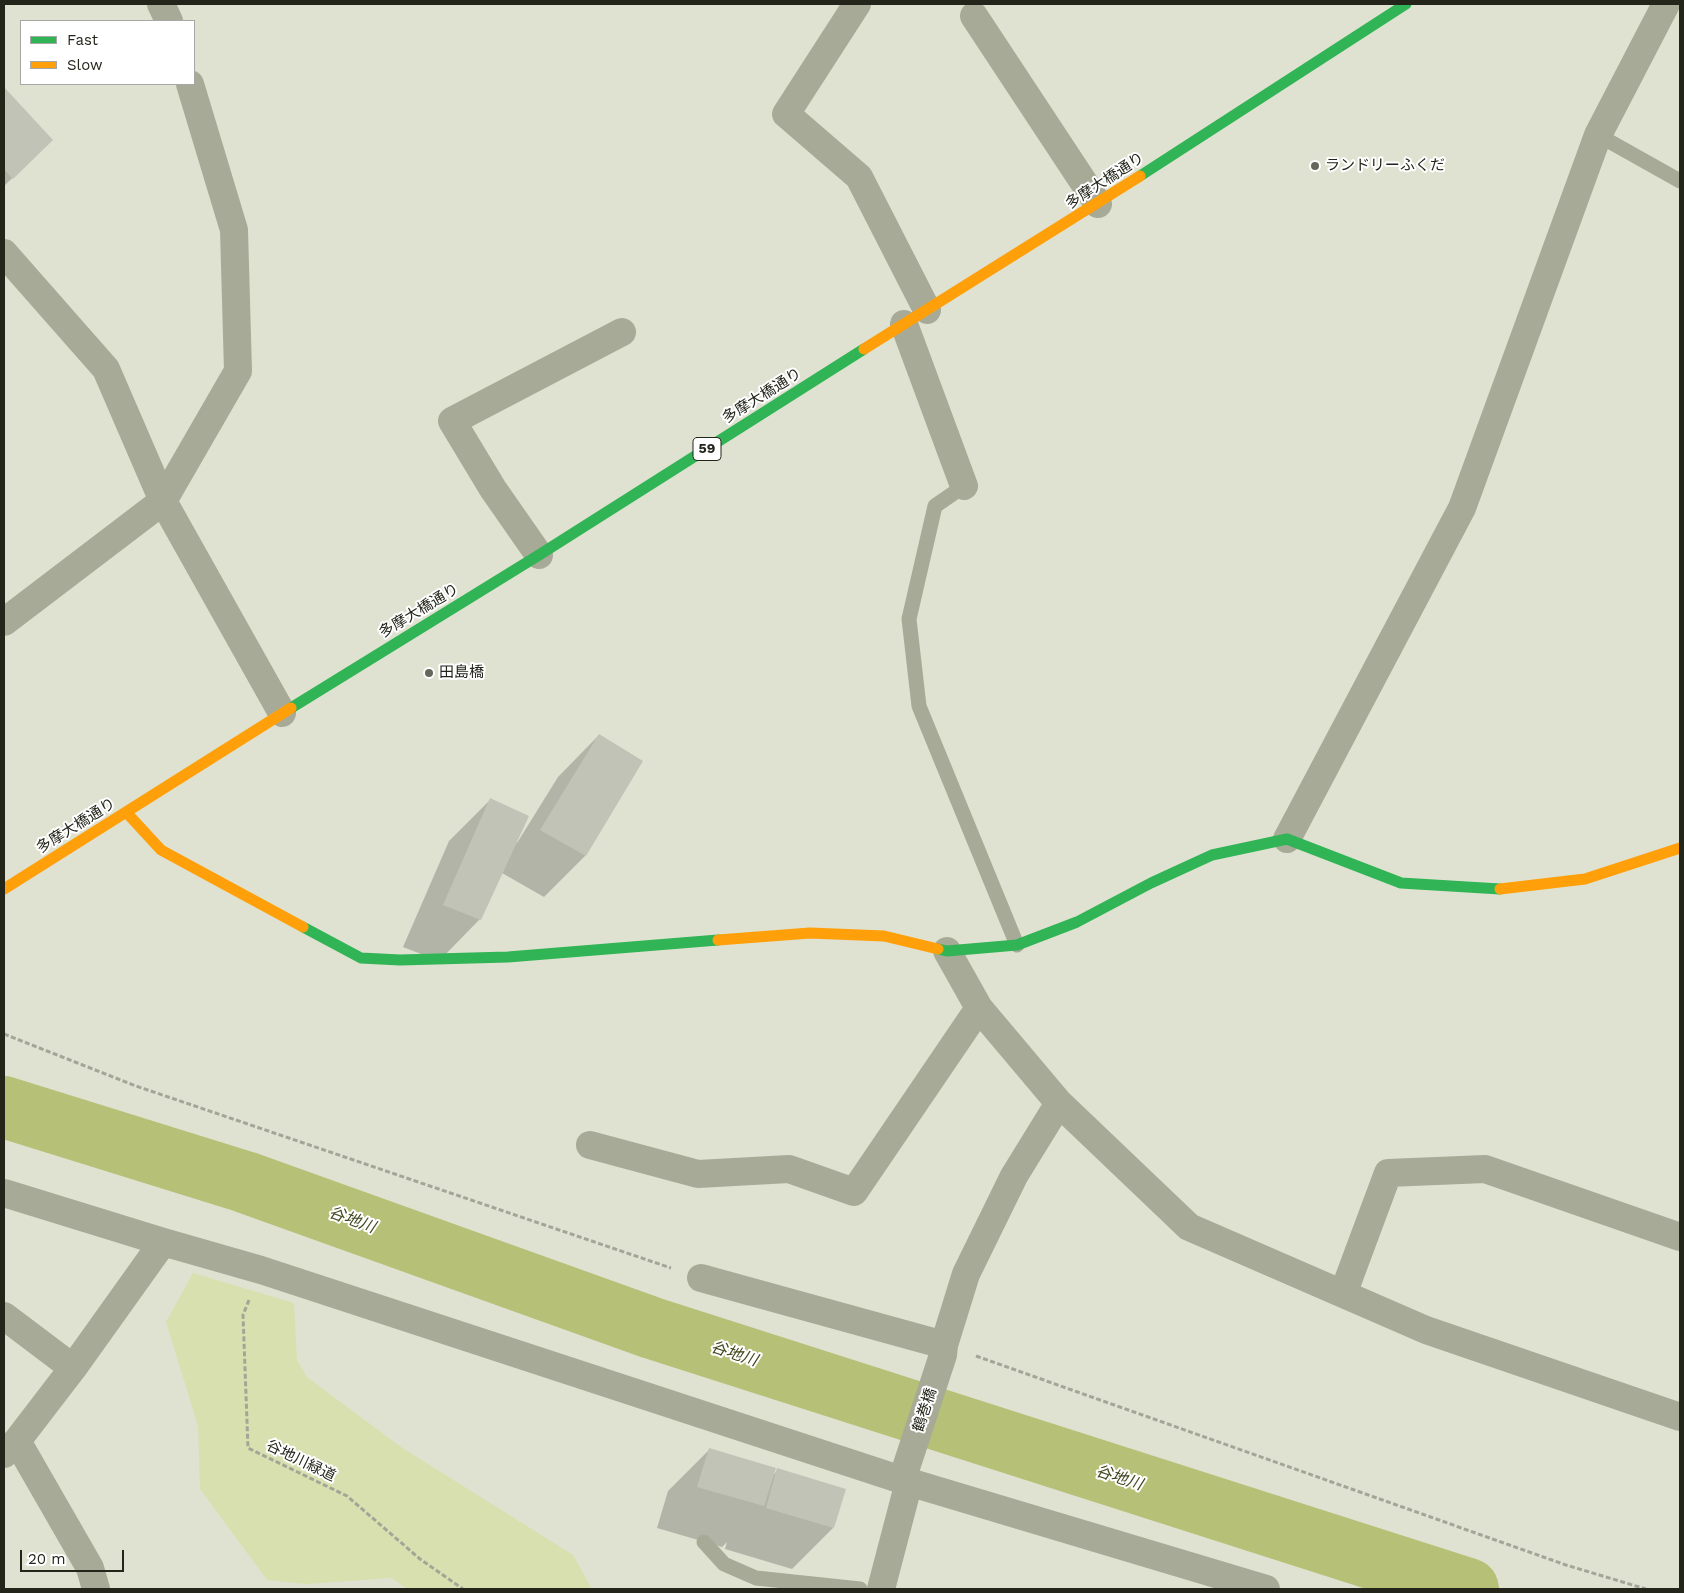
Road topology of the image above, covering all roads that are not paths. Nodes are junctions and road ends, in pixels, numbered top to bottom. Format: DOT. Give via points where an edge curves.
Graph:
graph roads {
  1 [pos="161,4"];
  2 [pos="857,4"];
  3 [pos="1406,4"];
  4 [pos="1666,4"];
  5 [pos="974,16"];
  6 [pos="169,20"];
  7 [pos="190,85"];
  8 [pos="1598,135"];
  9 [pos="1680,181"];
  10 [pos="1098,204"];
  11 [pos="4,253"];
  12 [pos="927,310"];
  13 [pos="904,324"];
  14 [pos="622,332"];
  15 [pos="964,486"];
  16 [pos="163,501"];
  17 [pos="539,555"];
  18 [pos="4,622"];
  19 [pos="282,713"];
  20 [pos="126,812"];
  21 [pos="1287,839"];
  22 [pos="1680,848"];
  23 [pos="4,889"];
  24 [pos="1017,945"];
  25 [pos="947,951"];
  26 [pos="979,1008"];
  27 [pos="1058,1103"];
  28 [pos="590,1145"];
  29 [pos="4,1193"];
  30 [pos="1680,1237"];
  31 [pos="163,1242"];
  32 [pos="701,1278"];
  33 [pos="1344,1294"];
  34 [pos="4,1316"];
  35 [pos="944,1350"];
  36 [pos="73,1368"];
  37 [pos="1680,1417"];
  38 [pos="10,1448"];
  39 [pos="906,1476"];
  40 [pos="704,1542"];
  41 [pos="96,1589"];
  42 [pos="860,1589"];
  43 [pos="881,1589"];
  44 [pos="1266,1589"];
  1 -- 6 [label="street"];
  2 -- 12 [label="street" via="786,114 859,177"];
  3 -- 10 [label="main road, 多摩大橋通り / 59"];
  4 -- 8 [label="street"];
  5 -- 10 [label="street"];
  7 -- 16 [label="street" via="234,230 238,371"];
  8 -- 9 [label="lane"];
  8 -- 21 [label="street" via="1462,508"];
  10 -- 12 [label="main road, 多摩大橋通り / 59"];
  11 -- 16 [label="street" via="106,368"];
  12 -- 13 [label="main road, 多摩大橋通り / 59"];
  13 -- 15 [label="street"];
  13 -- 17 [label="main road, 多摩大橋通り / 59"];
  14 -- 17 [label="street" via="452,421 493,489"];
  15 -- 24 [label="lane" via="935,506 909,619 919,706"];
  16 -- 18 [label="street"];
  16 -- 19 [label="street"];
  17 -- 19 [label="main road, 多摩大橋通り / 59"];
  19 -- 20 [label="main road, 多摩大橋通り / 59"];
  20 -- 23 [label="main road, 多摩大橋通り / 59"];
  20 -- 25 [label="main road" via="161,850 361,958 508,957 810,933 884,936"];
  21 -- 22 [label="main road" via="1401,883 1499,889 1585,879"];
  21 -- 24 [label="main road" via="1212,855 1077,922"];
  24 -- 25 [label="main road"];
  25 -- 26 [label="street"];
  26 -- 27 [label="street"];
  26 -- 28 [label="street" via="854,1192 789,1169 698,1174"];
  27 -- 33 [label="street" via="1188,1227"];
  27 -- 35 [label="street, 鶴巻橋" via="1014,1176 971,1265"];
  29 -- 31 [label="street"];
  30 -- 33 [label="street" via="1485,1168 1388,1173"];
  31 -- 36 [label="street"];
  31 -- 39 [label="street" via="261,1270"];
  32 -- 35 [label="street"];
  33 -- 37 [label="street" via="1426,1330"];
  34 -- 36 [label="street"];
  35 -- 39 [label="street, 鶴巻橋"];
  36 -- 38 [label="street"];
  38 -- 41 [label="street" via="90,1568"];
  39 -- 43 [label="street, 鶴巻橋"];
  39 -- 44 [label="street"];
  40 -- 42 [label="lane" via="724,1564 756,1578"];
}
